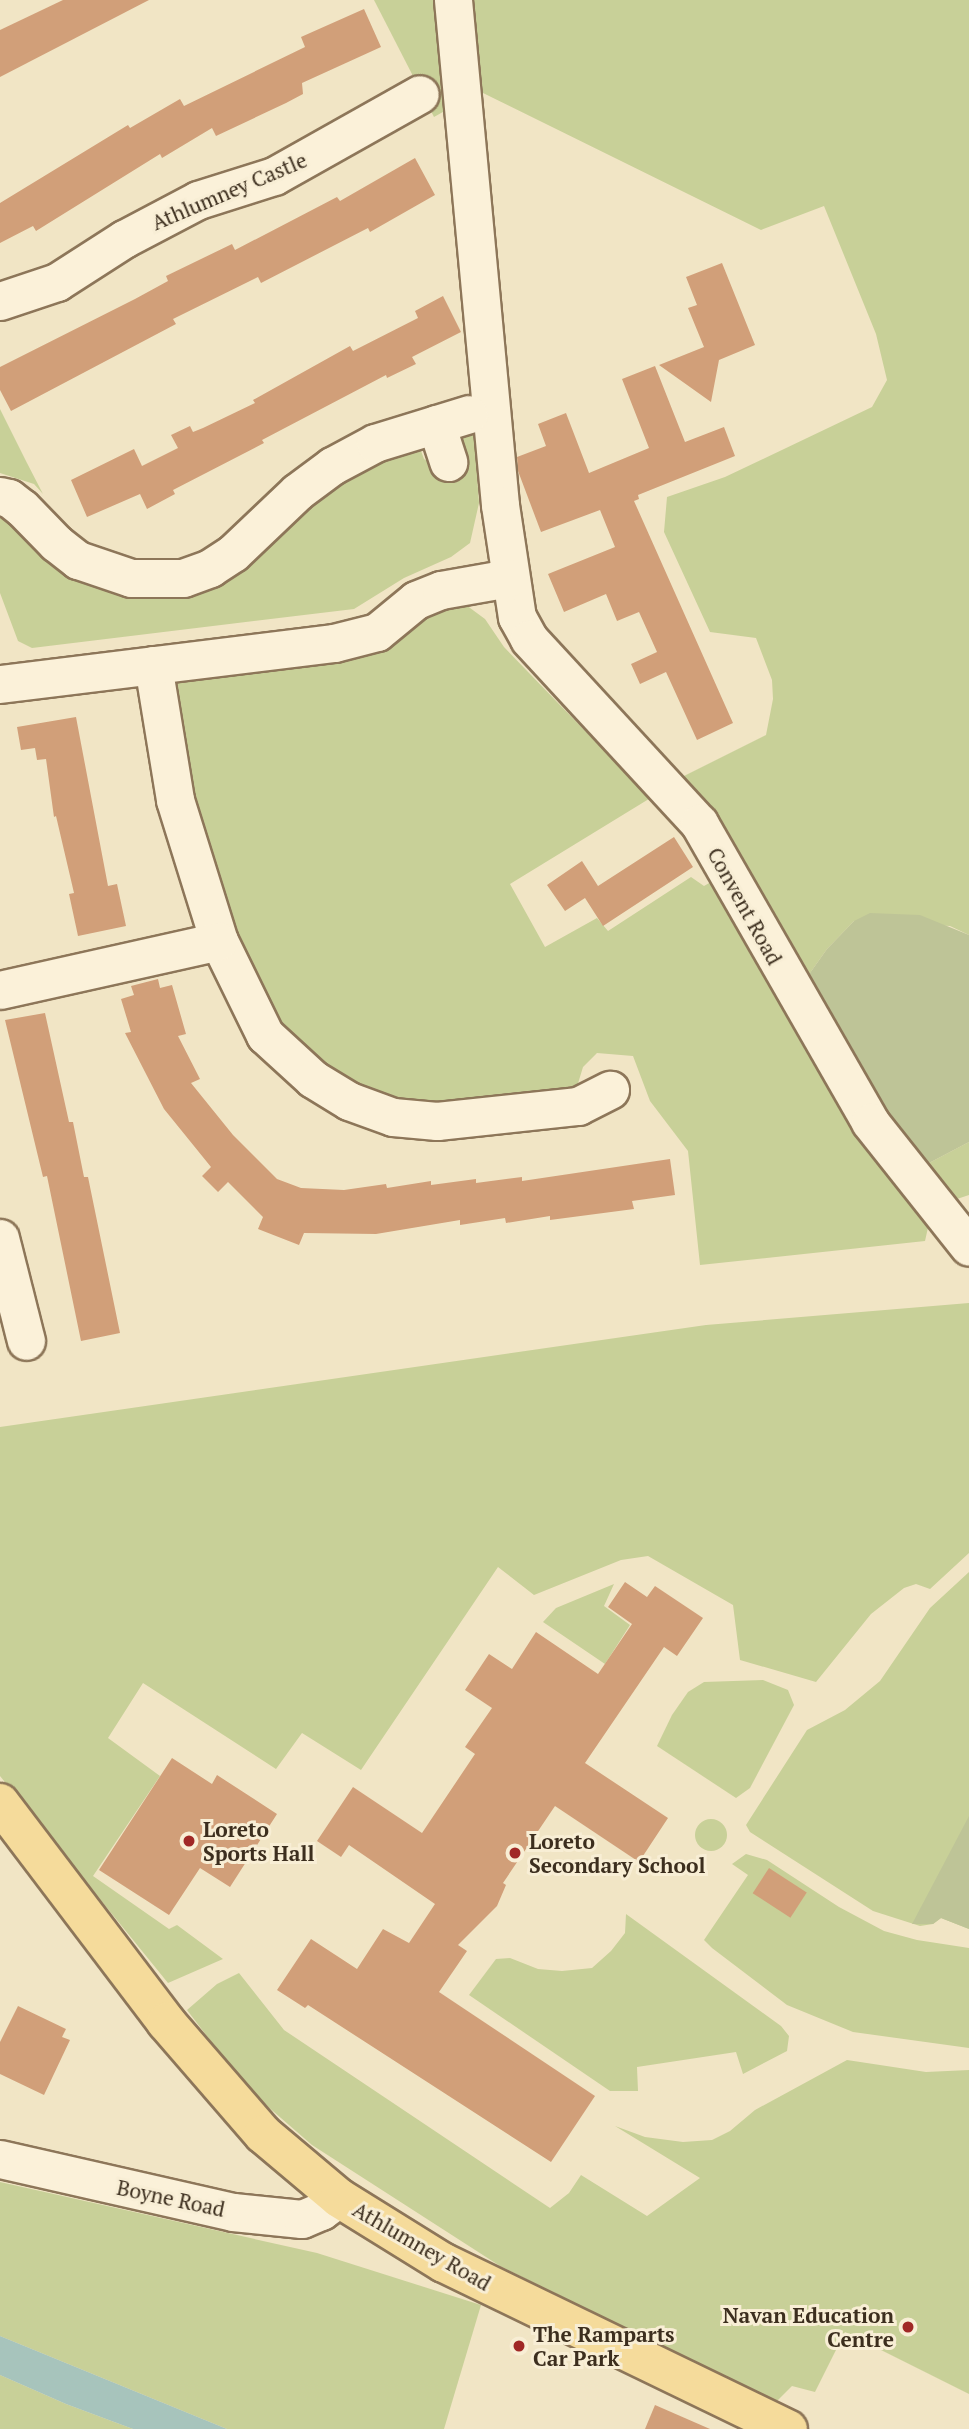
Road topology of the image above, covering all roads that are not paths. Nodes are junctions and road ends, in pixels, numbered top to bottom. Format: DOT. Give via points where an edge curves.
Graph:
graph roads {
  1 [pos="453,0"];
  2 [pos="420,94"];
  3 [pos="0,301"];
  4 [pos="448,462"];
  5 [pos="0,496"];
  6 [pos="509,578"];
  7 [pos="153,664"];
  8 [pos="0,684"];
  9 [pos="219,941"];
  10 [pos="0,990"];
  11 [pos="610,1090"];
  12 [pos="0,1238"];
  13 [pos="965,1242"];
  14 [pos="26,1341"];
  15 [pos="0,1803"];
  16 [pos="0,2159"];
  17 [pos="339,2198"];
  18 [pos="788,2429"];
  1 -- 6 [label="street, Convent Road"];
  2 -- 3 [label="street, Athlumney Castle" via="274,176 198,200 57,282"];
  4 -- 5 [label="street" via="453,419 374,443 297,492 233,554 183,578 131,578 78,560 22,508"];
  6 -- 7 [label="street" via="441,590 416,600 377,632 334,643"];
  6 -- 13 [label="street, Convent Road" via="517,617 529,639 699,823 870,1122"];
  7 -- 8 [label="street"];
  7 -- 9 [label="street" via="175,800"];
  9 -- 10 [label="street"];
  9 -- 11 [label="street" via="265,1035 313,1079 349,1101 393,1117 437,1121 578,1106"];
  12 -- 14 [label="street"];
  15 -- 17 [label="main road, Athlumney Road" via="166,2022 263,2134"];
  16 -- 17 [label="street, Boyne Road" via="247,2213 302,2219"];
  17 -- 18 [label="main road, Athlumney Road" via="444,2263"];
}
